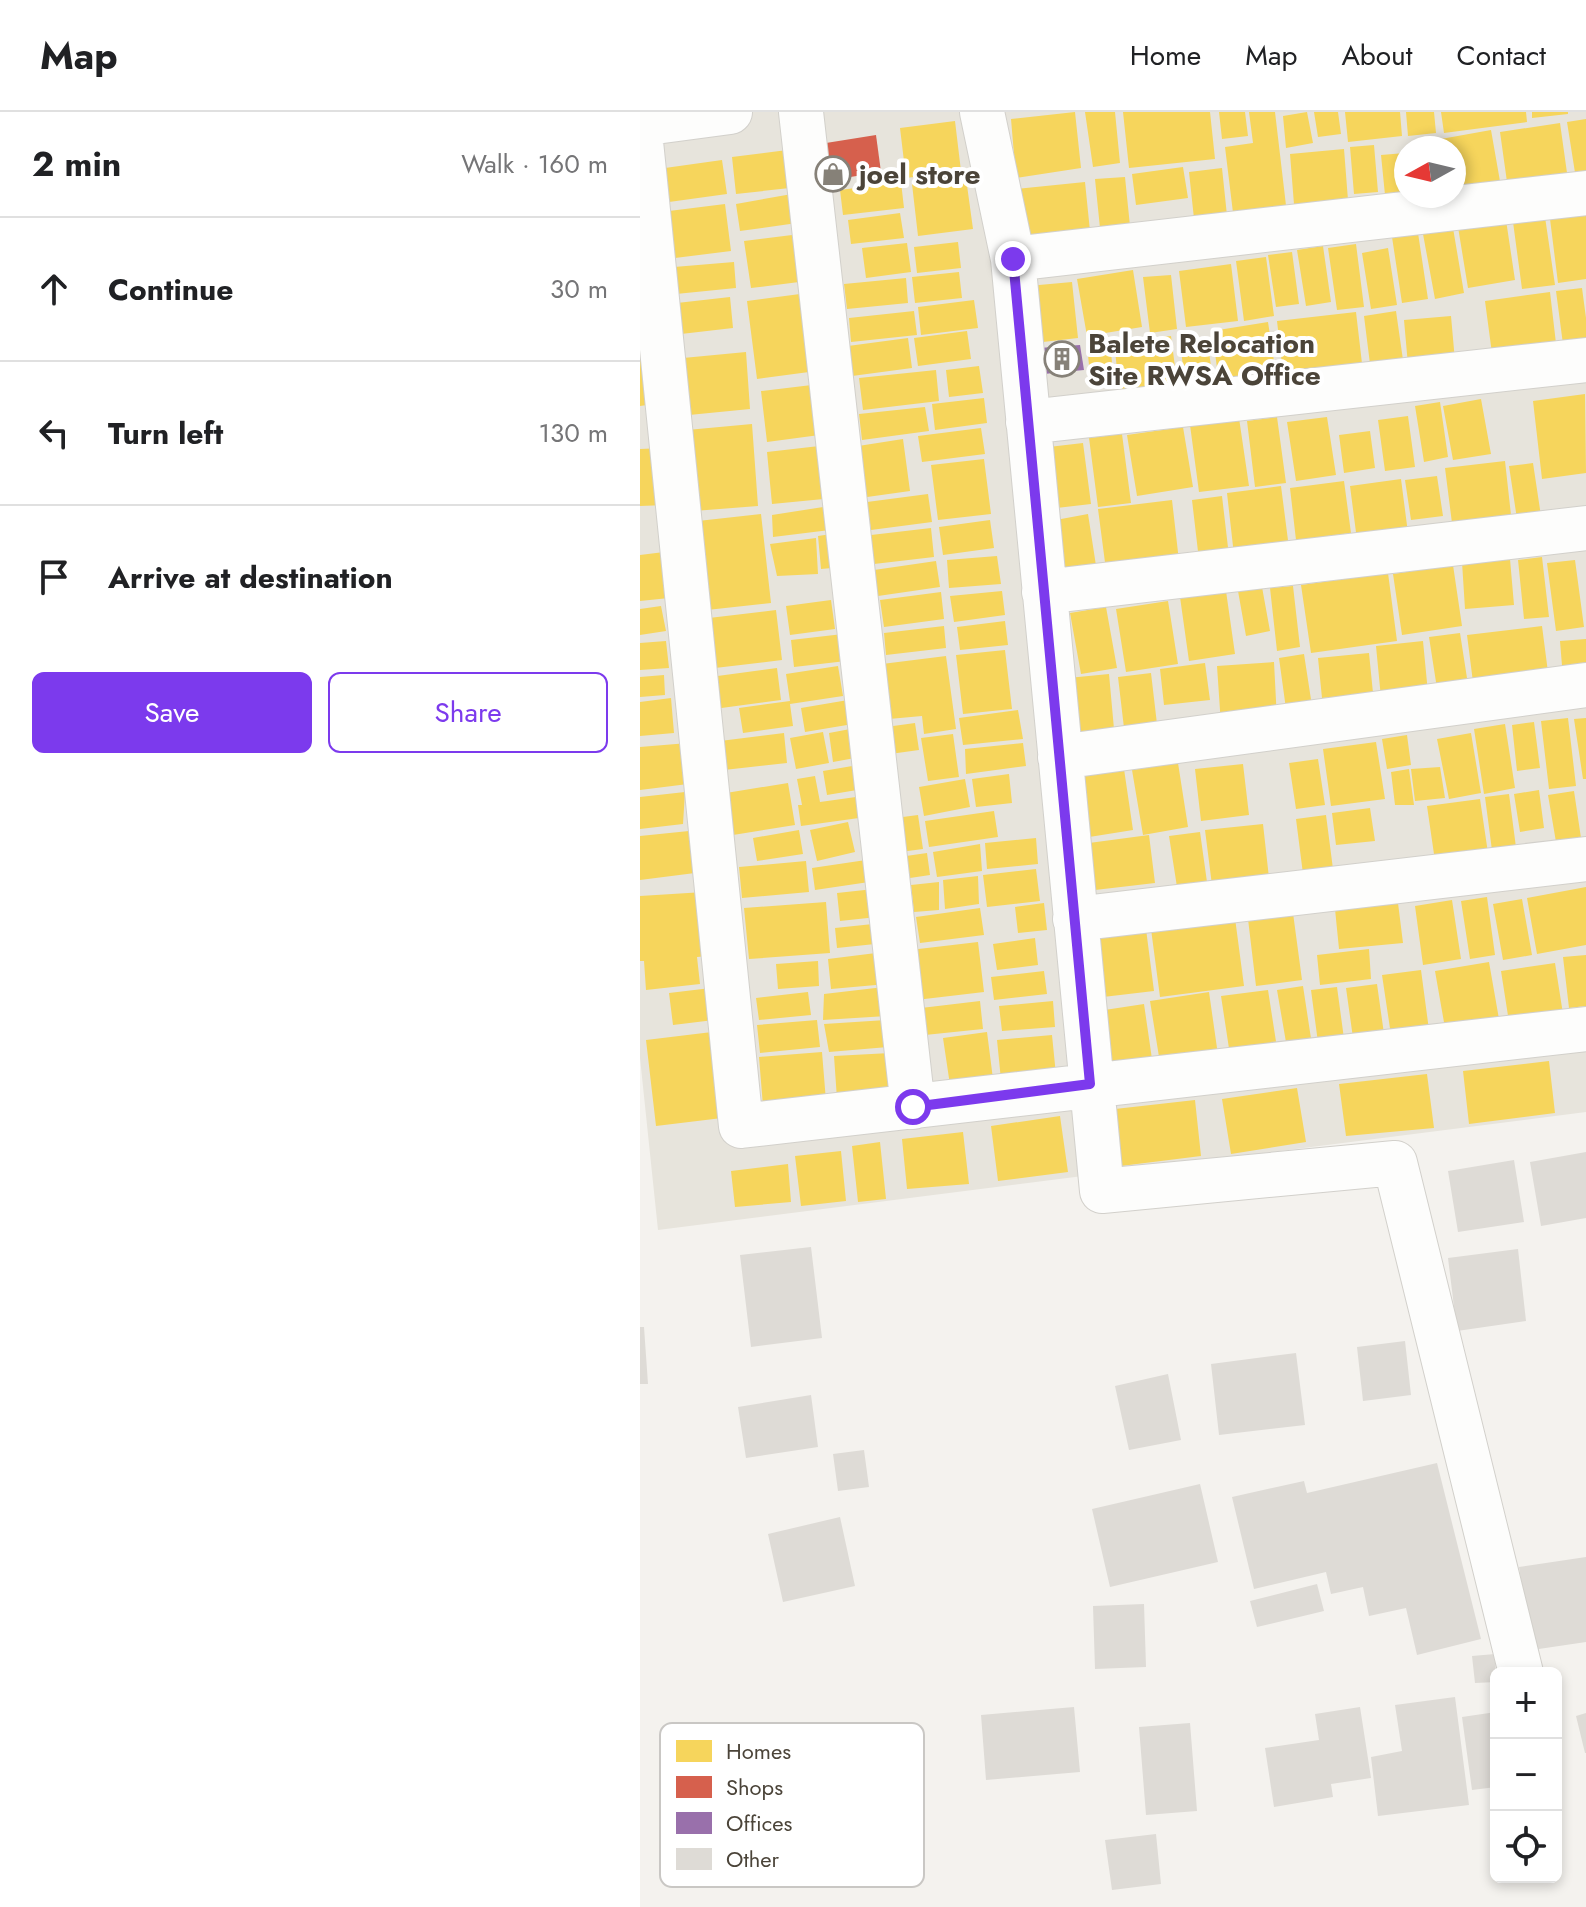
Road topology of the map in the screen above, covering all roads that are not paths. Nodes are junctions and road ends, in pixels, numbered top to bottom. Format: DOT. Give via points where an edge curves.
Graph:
graph roads {
  1 [pos="730,112"];
  2 [pos="801,112"];
  3 [pos="982,112"];
  4 [pos="640,124"];
  5 [pos="640,132"];
  6 [pos="1586,193"];
  7 [pos="1013,259"];
  8 [pos="1586,360"];
  9 [pos="1028,422"];
  10 [pos="1586,528"];
  11 [pos="1044,592"];
  12 [pos="1586,685"];
  13 [pos="1060,757"];
  14 [pos="1586,859"];
  15 [pos="1075,919"];
  16 [pos="1586,1029"];
  17 [pos="1090,1084"];
  18 [pos="913,1107"];
  19 [pos="1520,1667"];
  1 -- 4 [label="street"];
  2 -- 18 [label="street"];
  3 -- 7 [label="street"];
  5 -- 18 [label="street" via="741,1126"];
  6 -- 7 [label="street"];
  7 -- 9 [label="street"];
  8 -- 9 [label="street"];
  9 -- 11 [label="street"];
  10 -- 11 [label="street"];
  11 -- 13 [label="street"];
  12 -- 13 [label="street"];
  13 -- 15 [label="street"];
  14 -- 15 [label="street"];
  15 -- 17 [label="street"];
  16 -- 17 [label="street"];
  17 -- 18 [label="street"];
  17 -- 19 [label="street" via="1102,1191 1395,1163"];
}
